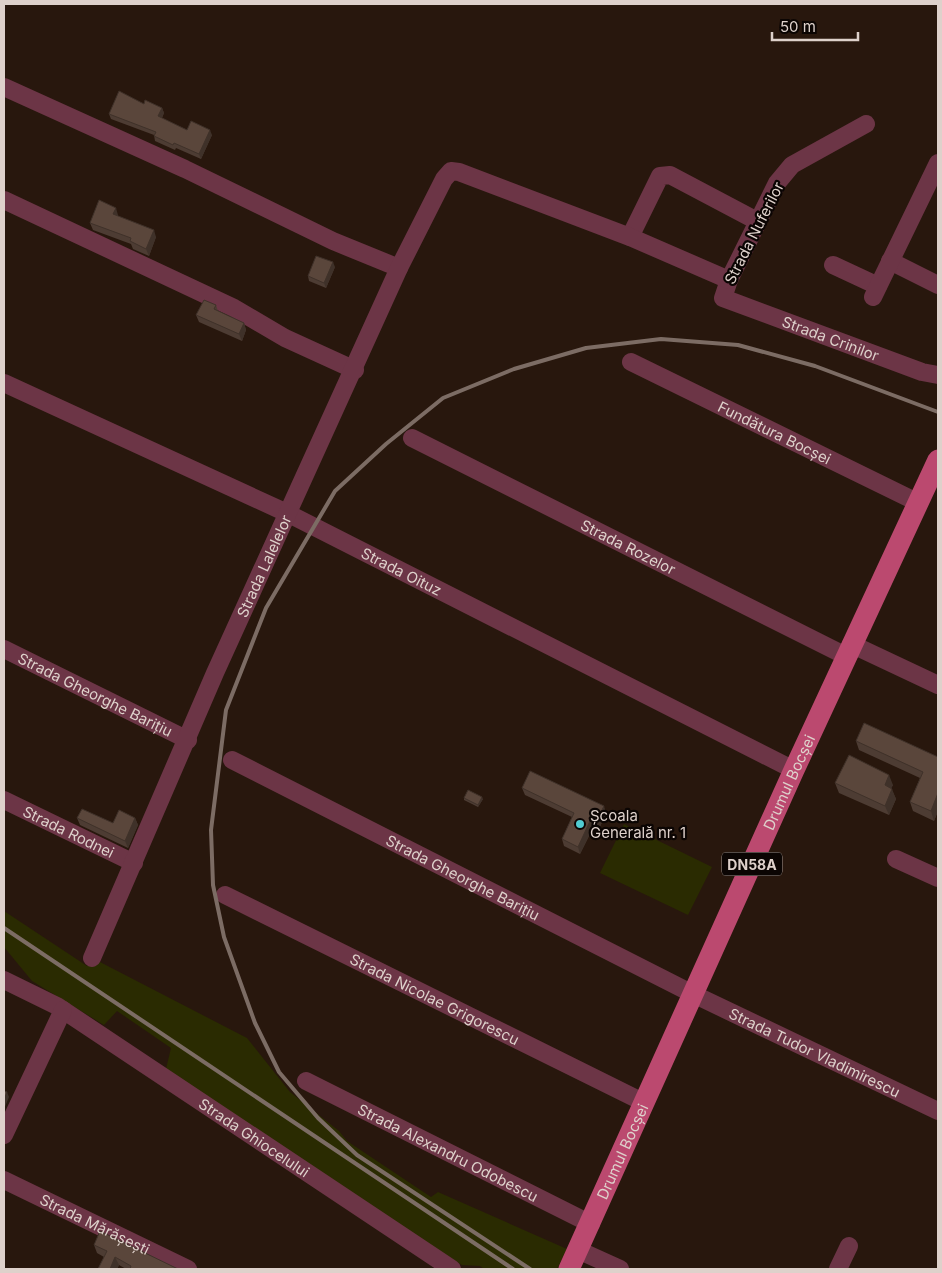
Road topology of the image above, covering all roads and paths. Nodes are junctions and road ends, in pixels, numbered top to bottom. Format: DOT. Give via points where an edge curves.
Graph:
graph roads {
  1 [pos="4,87"];
  2 [pos="866,124"];
  3 [pos="938,162"];
  4 [pos="4,200"];
  5 [pos="757,221"];
  6 [pos="630,237"];
  7 [pos="890,262"];
  8 [pos="833,265"];
  9 [pos="399,268"];
  10 [pos="729,280"];
  11 [pos="938,285"];
  12 [pos="724,298"];
  13 [pos="630,362"];
  14 [pos="355,370"];
  15 [pos="938,375"];
  16 [pos="4,383"];
  17 [pos="412,438"];
  18 [pos="938,460"];
  19 [pos="919,503"];
  20 [pos="287,513"];
  21 [pos="4,649"];
  22 [pos="849,650"];
  23 [pos="938,685"];
  24 [pos="188,740"];
  25 [pos="232,760"];
  26 [pos="794,770"];
  27 [pos="4,800"];
  28 [pos="896,859"];
  29 [pos="134,863"];
  30 [pos="938,878"];
  31 [pos="225,895"];
  32 [pos="92,958"];
  33 [pos="4,980"];
  34 [pos="693,994"];
  35 [pos="60,1008"];
  36 [pos="306,1081"];
  37 [pos="643,1102"];
  38 [pos="938,1110"];
  39 [pos="4,1135"];
  40 [pos="4,1180"];
  41 [pos="590,1224"];
  42 [pos="849,1246"];
  43 [pos="578,1250"];
  44 [pos="188,1269"];
  45 [pos="452,1269"];
  46 [pos="568,1269"];
  47 [pos="620,1269"];
  48 [pos="838,1269"];
  1 -- 9 [label="street" via="333,241"];
  2 -- 5 [label="street, Strada Nuferilor" via="792,166 777,183"];
  3 -- 7 [label="street"];
  4 -- 14 [label="street" via="234,308 285,338"];
  5 -- 6 [label="street" via="670,175 660,176"];
  5 -- 10 [label="street, Strada Nuferilor"];
  6 -- 9 [label="street, Strada Lalelelor" via="451,171"];
  6 -- 10 [label="street"];
  7 -- 8 [label="street" via="876,292"];
  7 -- 11 [label="street"];
  9 -- 14 [label="street, Strada Lalelelor"];
  10 -- 12 [label="street, Strada Nuferilor"];
  12 -- 15 [label="street, Strada Crinilor" via="913,369"];
  13 -- 19 [label="street, Fundătura Bocșei"];
  14 -- 20 [label="street, Strada Lalelelor"];
  16 -- 20 [label="street, Strada Oituz"];
  17 -- 22 [label="street, Strada Rozelor"];
  18 -- 19 [label="main road, Drumul Bocșei / DN58A"];
  19 -- 22 [label="main road, Drumul Bocșei / DN58A"];
  20 -- 24 [label="street, Strada Lalelelor"];
  20 -- 26 [label="street, Strada Oituz"];
  21 -- 24 [label="street, Strada Gheorghe Barițiu"];
  22 -- 23 [label="street, Strada Rozelor"];
  22 -- 26 [label="main road, Drumul Bocșei / DN58A"];
  24 -- 29 [label="street, Strada Lalelelor"];
  25 -- 34 [label="street, Strada Gheorghe Barițiu"];
  26 -- 34 [label="main road, Drumul Bocșei / DN58A"];
  27 -- 29 [label="street, Strada Rodnei"];
  28 -- 30 [label="street"];
  29 -- 32 [label="street, Strada Lalelelor"];
  31 -- 37 [label="street, Strada Nicolae Grigorescu"];
  33 -- 35 [label="street, Strada Ghiocelului"];
  34 -- 37 [label="main road, Drumul Bocșei / DN58A"];
  34 -- 38 [label="street, Strada Tudor Vladimirescu"];
  35 -- 39 [label="street"];
  35 -- 45 [label="street, Strada Ghiocelului"];
  36 -- 41 [label="street, Strada Alexandru Odobescu"];
  37 -- 41 [label="main road, Drumul Bocșei / DN58A"];
  40 -- 44 [label="street, Strada Mărășești"];
  41 -- 43 [label="main road, Drumul Bocșei / DN58A"];
  42 -- 48 [label="street"];
  43 -- 46 [label="main road, Drumul Bocșei / DN58A"];
  43 -- 47 [label="street"];
}
